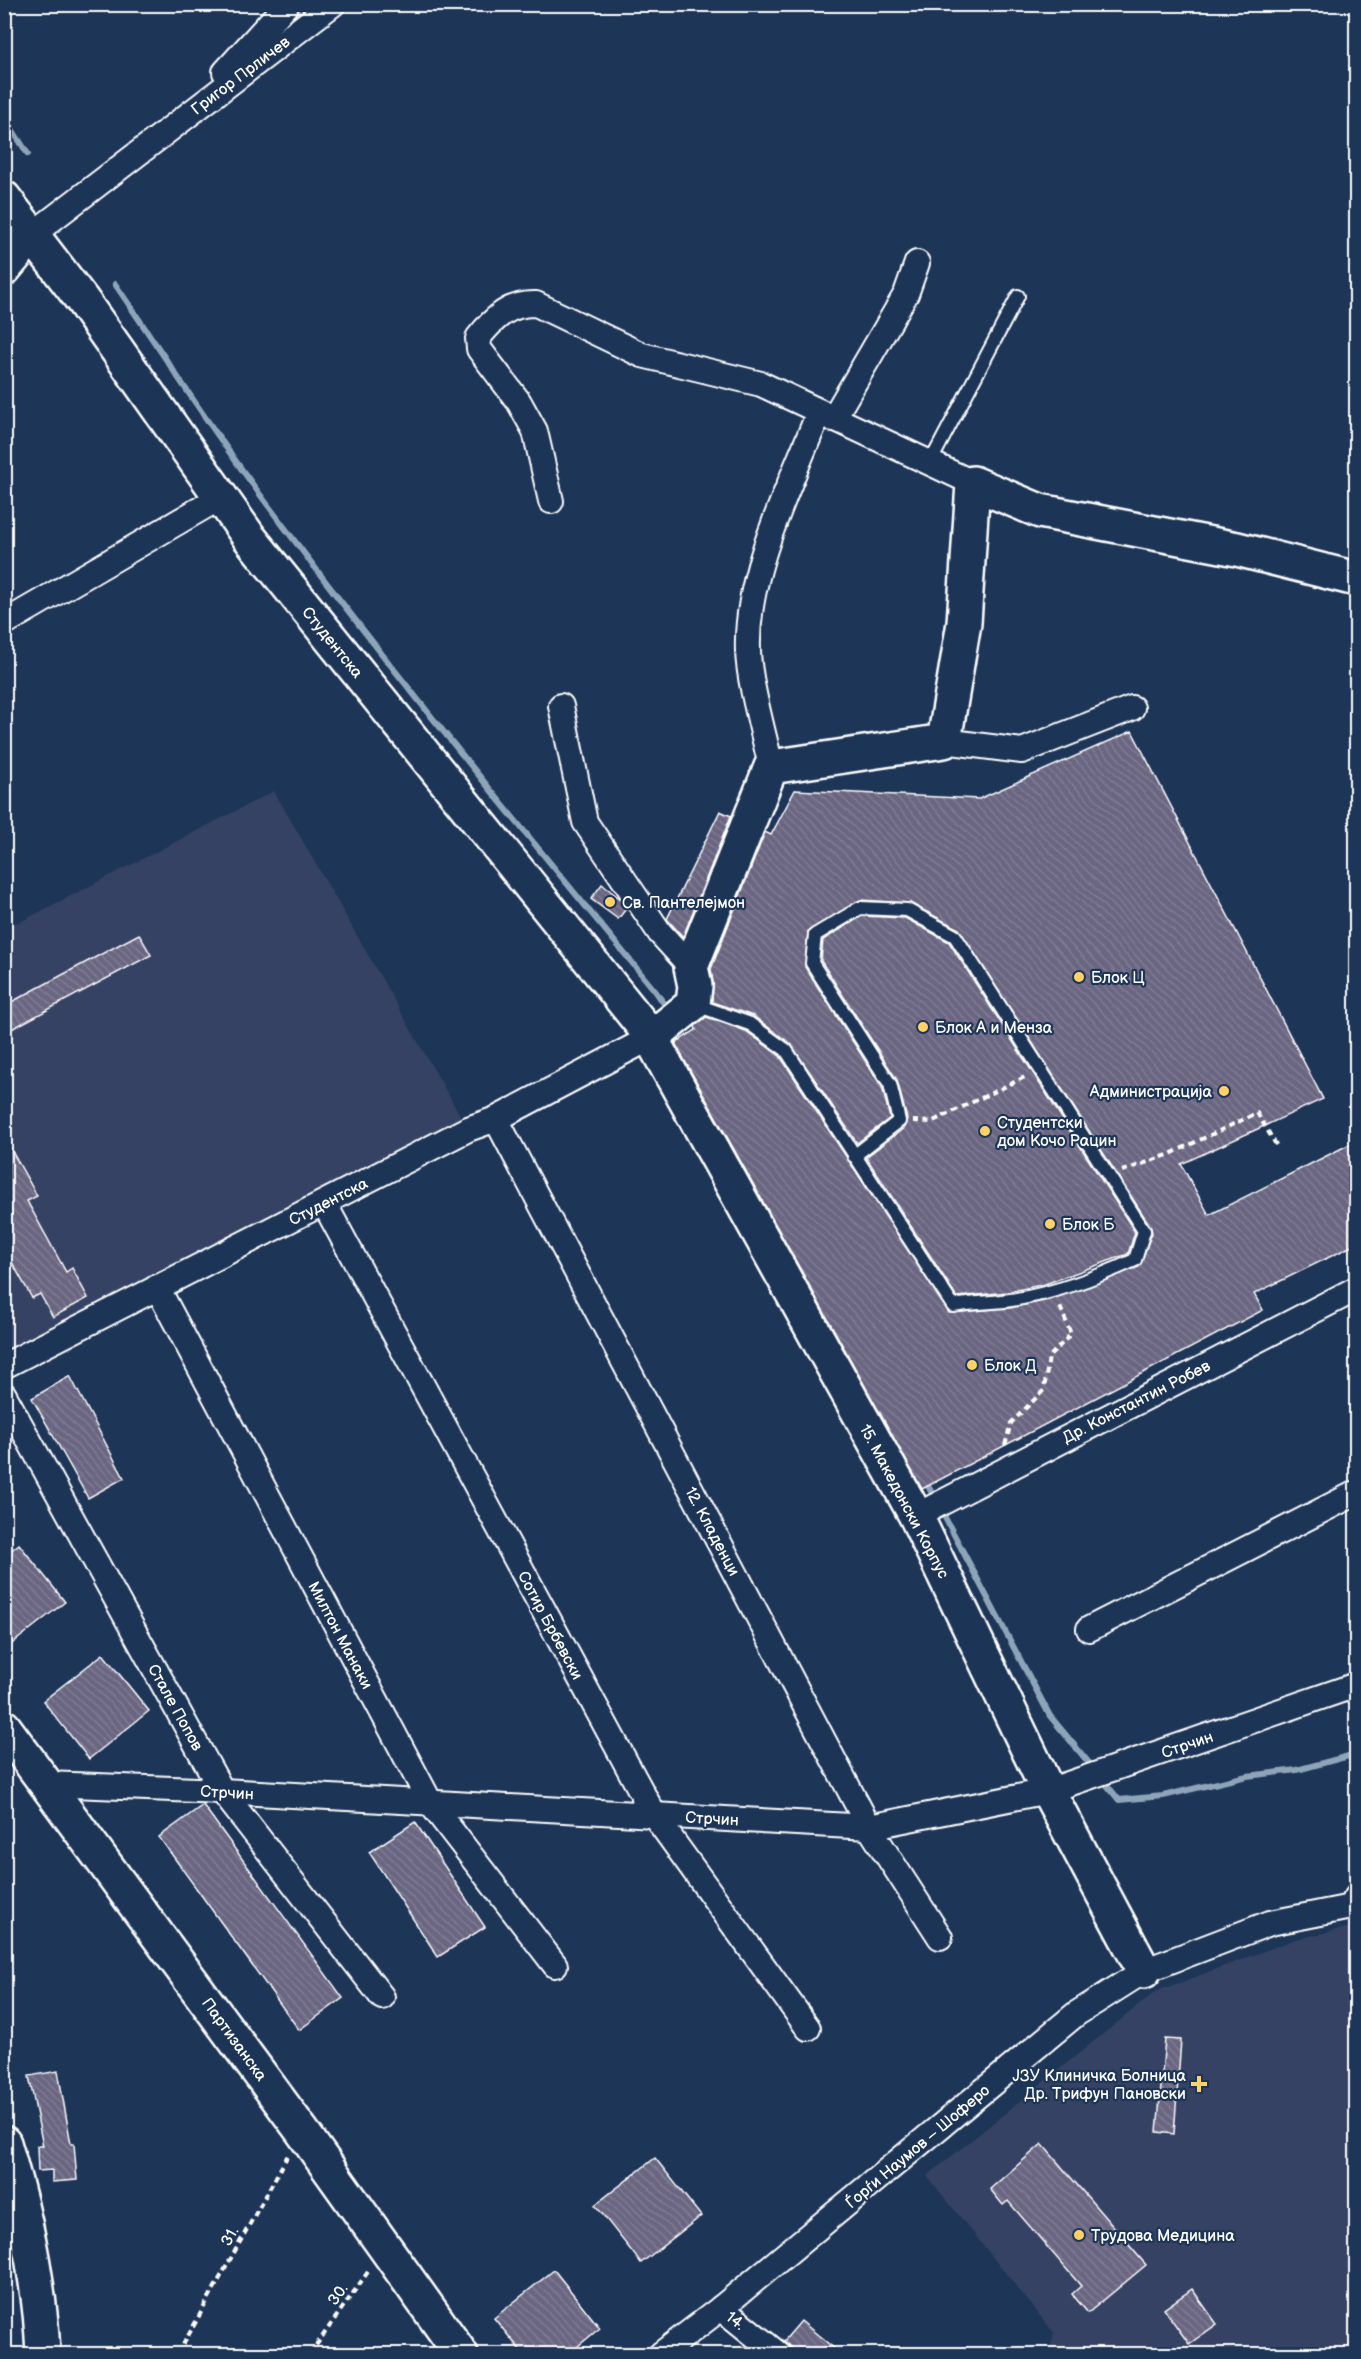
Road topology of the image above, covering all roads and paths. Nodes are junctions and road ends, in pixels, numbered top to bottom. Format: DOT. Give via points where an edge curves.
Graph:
graph roads {
  1 [pos="287,4"];
  2 [pos="333,4"];
  3 [pos="176,124"];
  4 [pos="4,198"];
  5 [pos="19,241"];
  6 [pos="917,263"];
  7 [pos="4,269"];
  8 [pos="1018,296"];
  9 [pos="826,416"];
  10 [pos="930,463"];
  11 [pos="973,483"];
  12 [pos="220,497"];
  13 [pos="551,501"];
  14 [pos="1356,579"];
  15 [pos="4,623"];
  16 [pos="561,706"];
  17 [pos="1132,708"];
  18 [pos="944,741"];
  19 [pos="771,767"];
  20 [pos="691,967"];
  21 [pos="692,1005"];
  22 [pos="652,1037"];
  23 [pos="1041,1070"];
  24 [pos="496,1119"];
  25 [pos="931,1122"];
  26 [pos="1278,1148"];
  27 [pos="855,1155"];
  28 [pos="1109,1176"];
  29 [pos="324,1203"];
  30 [pos="157,1287"];
  31 [pos="1356,1289"];
  32 [pos="1053,1290"];
  33 [pos="4,1366"];
  34 [pos="4,1395"];
  35 [pos="988,1478"];
  36 [pos="1356,1493"];
  37 [pos="916,1516"];
  38 [pos="1089,1629"];
  39 [pos="1356,1685"];
  40 [pos="11,1748"];
  41 [pos="47,1784"];
  42 [pos="222,1791"];
  43 [pos="1048,1791"];
  44 [pos="431,1804"];
  45 [pos="654,1815"];
  46 [pos="869,1827"];
  47 [pos="1356,1888"];
  48 [pos="1348,1908"];
  49 [pos="940,1937"];
  50 [pos="555,1965"];
  51 [pos="1144,1971"];
  52 [pos="382,1997"];
  53 [pos="808,2028"];
  54 [pos="302,2131"];
  55 [pos="4,2143"];
  56 [pos="384,2248"];
  57 [pos="721,2308"];
  58 [pos="43,2355"];
  59 [pos="178,2355"];
  60 [pos="310,2355"];
  61 [pos="461,2355"];
  62 [pos="661,2355"];
  63 [pos="778,2355"];
  1 -- 3 [label="street, Григор Прличев"];
  2 -- 3 [label="street, Григор Прличев"];
  3 -- 5 [label="street, Григор Прличев"];
  4 -- 5 [label="street, Студентска"];
  5 -- 7 [label="street, Григор Прличев"];
  5 -- 12 [label="street, Студентска"];
  6 -- 9 [label="street" via="906,294"];
  8 -- 10 [label="lane"];
  9 -- 10 [label="street"];
  9 -- 13 [label="street" via="761,384 642,355 536,304 518,304 485,329 478,338 479,349 519,402 535,431"];
  9 -- 19 [label="street" via="762,559 748,622 748,654"];
  10 -- 11 [label="street"];
  11 -- 14 [label="street" via="1040,511 1237,549"];
  11 -- 18 [label="street" via="964,623"];
  12 -- 15 [label="street"];
  12 -- 22 [label="street, Студентска"];
  16 -- 20 [label="street" via="585,822 660,933"];
  17 -- 18 [label="street" via="1022,751"];
  18 -- 19 [label="street"];
  19 -- 20 [label="street"];
  20 -- 21 [label="street" via="695,986"];
  21 -- 22 [label="street"];
  21 -- 27 [label="lane" via="750,1024 786,1050"];
  22 -- 24 [label="street, Студентска"];
  22 -- 37 [label="street, 15. Македонски Корпус"];
  23 -- 25 [label="path"];
  23 -- 27 [label="lane" via="955,936 907,910 860,908 815,935 812,963 890,1084 899,1121"];
  23 -- 28 [label="lane"];
  24 -- 29 [label="street, Студентска" via="468,1129"];
  24 -- 46 [label="street, 12. Кладенци"];
  26 -- 28 [label="path" via="1257,1113 1168,1155"];
  27 -- 32 [label="lane" via="953,1306 1016,1299"];
  28 -- 32 [label="lane" via="1144,1231 1135,1260 1094,1279"];
  29 -- 30 [label="street, Студентска"];
  29 -- 45 [label="street, Сотир Брбевски"];
  30 -- 33 [label="street, Студентска"];
  30 -- 44 [label="street, Милтон Манаки"];
  31 -- 35 [label="street, Др. Константин Робев"];
  32 -- 35 [label="path" via="1071,1334 1049,1357 1044,1390 1011,1423"];
  34 -- 42 [label="street, Стале Попов"];
  35 -- 37 [label="street, Др. Константин Робев"];
  36 -- 38 [label="street"];
  37 -- 43 [label="street, 15. Македонски Корпус"];
  39 -- 43 [label="street, Стрчин"];
  40 -- 41 [label="street, Партизанска"];
  41 -- 42 [label="street, Стрчин"];
  41 -- 54 [label="street, Партизанска"];
  42 -- 44 [label="street, Стрчин"];
  42 -- 52 [label="street, Стале Попов"];
  43 -- 46 [label="street, Стрчин"];
  43 -- 51 [label="street, 15. Македонски Корпус"];
  44 -- 45 [label="street, Стрчин"];
  44 -- 50 [label="street, Милтон Манаки"];
  45 -- 46 [label="street, Стрчин"];
  45 -- 53 [label="street, Сотир Брбевски"];
  46 -- 49 [label="street, 12. Кладенци"];
  47 -- 48 [label="lane"];
  48 -- 51 [label="street, Ѓорѓи Наумов – Шоферо" via="1270,1923"];
  51 -- 57 [label="street, Ѓорѓи Наумов – Шоферо" via="1076,2014"];
  54 -- 56 [label="street, Партизанска"];
  54 -- 59 [label="path, 31."];
  55 -- 58 [label="street" via="28,2228"];
  56 -- 60 [label="path, 30."];
  56 -- 61 [label="street, Партизанска"];
  57 -- 62 [label="street, Ѓорѓи Наумов – Шоферо"];
  57 -- 63 [label="street, 14."];
}
